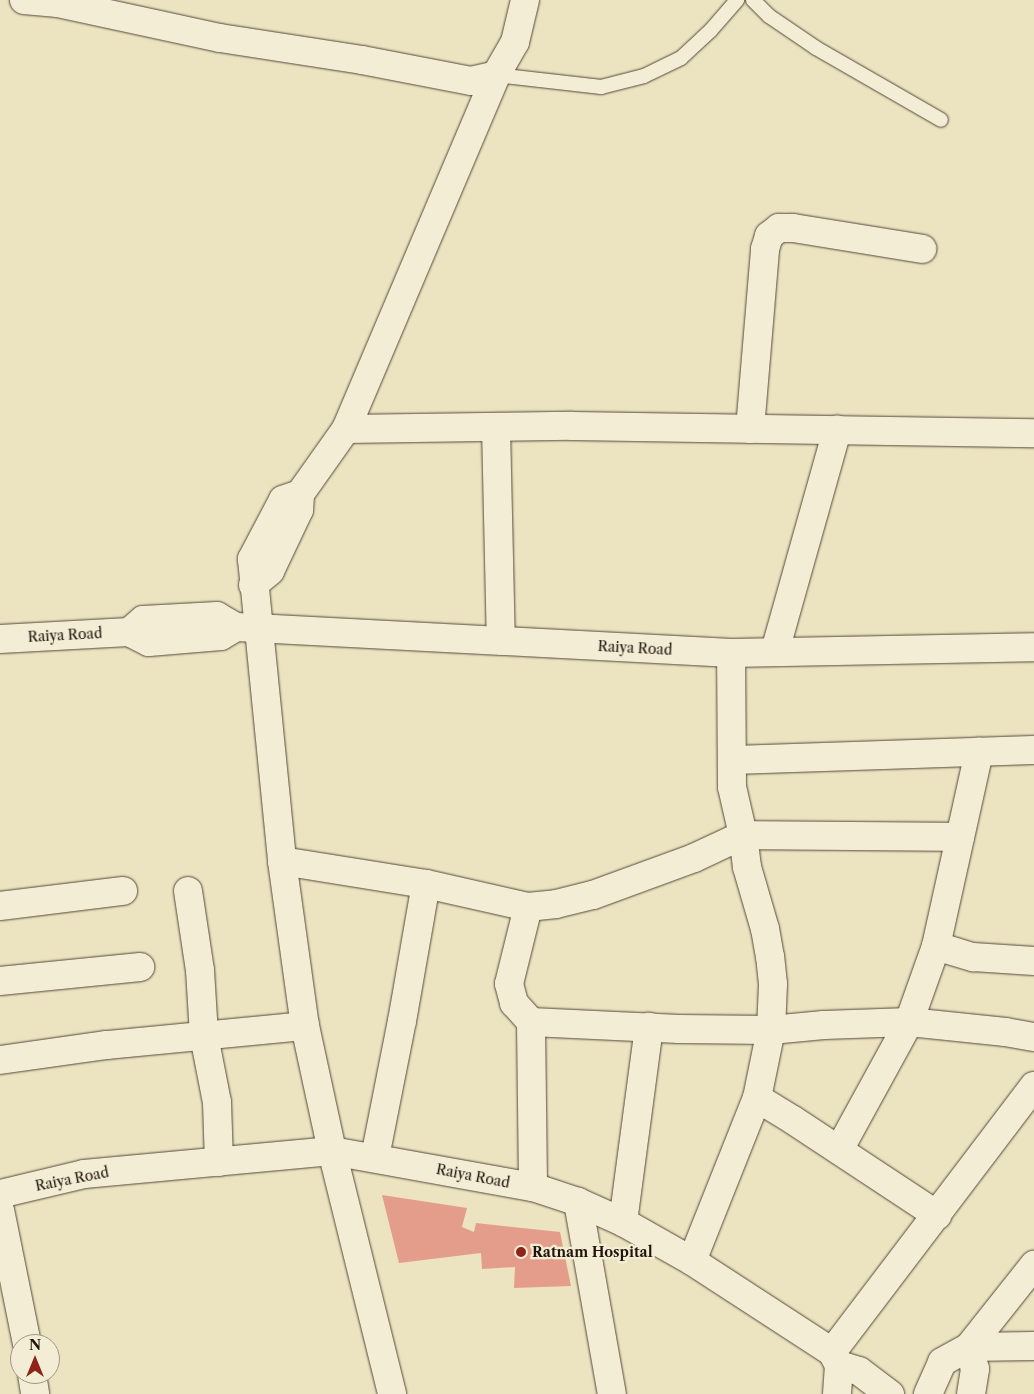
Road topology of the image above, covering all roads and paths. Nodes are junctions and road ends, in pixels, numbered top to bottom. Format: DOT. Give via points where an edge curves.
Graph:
graph roads {
  1 [pos="24,0"];
  2 [pos="525,0"];
  3 [pos="736,0"];
  4 [pos="753,0"];
  5 [pos="496,74"];
  6 [pos="941,120"];
  7 [pos="922,249"];
  8 [pos="496,426"];
  9 [pos="346,429"];
  10 [pos="750,429"];
  11 [pos="837,430"];
  12 [pos="1034,433"];
  13 [pos="247,628"];
  14 [pos="0,639"];
  15 [pos="501,641"];
  16 [pos="1034,647"];
  17 [pos="776,651"];
  18 [pos="731,653"];
  19 [pos="1034,750"];
  20 [pos="980,752"];
  21 [pos="733,760"];
  22 [pos="743,835"];
  23 [pos="960,837"];
  24 [pos="282,861"];
  25 [pos="426,884"];
  26 [pos="123,891"];
  27 [pos="188,891"];
  28 [pos="0,906"];
  29 [pos="528,907"];
  30 [pos="936,946"];
  31 [pos="1034,961"];
  32 [pos="140,967"];
  33 [pos="0,982"];
  34 [pos="531,1022"];
  35 [pos="909,1022"];
  36 [pos="305,1026"];
  37 [pos="649,1027"];
  38 [pos="771,1030"];
  39 [pos="204,1036"];
  40 [pos="1034,1037"];
  41 [pos="0,1060"];
  42 [pos="1034,1086"];
  43 [pos="757,1098"];
  44 [pos="839,1150"];
  45 [pos="332,1151"];
  46 [pos="375,1157"];
  47 [pos="219,1162"];
  48 [pos="533,1187"];
  49 [pos="0,1194"];
  50 [pos="578,1202"];
  51 [pos="0,1210"];
  52 [pos="937,1215"];
  53 [pos="623,1222"];
  54 [pos="692,1260"];
  55 [pos="1034,1266"];
  56 [pos="25,1334"];
  57 [pos="1034,1346"];
  58 [pos="969,1347"];
  59 [pos="835,1359"];
  60 [pos="392,1394"];
  61 [pos="612,1394"];
  62 [pos="838,1394"];
  63 [pos="890,1394"];
  64 [pos="928,1394"];
  65 [pos="971,1394"];
  1 -- 5 [label="street" via="58,3 220,38 362,60 441,77 471,81"];
  2 -- 5 [label="street" via="515,42"];
  3 -- 5 [label="lane" via="711,30 681,58 644,76 602,87"];
  4 -- 6 [label="lane" via="769,16 816,48"];
  5 -- 9 [label="street"];
  7 -- 10 [label="street" via="793,228 778,228 769,236 765,249"];
  8 -- 9 [label="street"];
  8 -- 10 [label="street"];
  8 -- 15 [label="street"];
  9 -- 13 [label="street" via="300,494 299,510 270,571 253,585"];
  10 -- 11 [label="street"];
  11 -- 12 [label="street"];
  11 -- 17 [label="street"];
  13 -- 14 [label="street, Raiya Road" via="217,616 143,620 130,632"];
  13 -- 15 [label="street, Raiya Road"];
  13 -- 24 [label="street"];
  15 -- 18 [label="street, Raiya Road"];
  16 -- 17 [label="street, Raiya Road"];
  17 -- 18 [label="street, Raiya Road"];
  18 -- 21 [label="street"];
  19 -- 20 [label="street"];
  20 -- 21 [label="street"];
  20 -- 23 [label="street"];
  21 -- 22 [label="street" via="732,787"];
  22 -- 23 [label="street"];
  22 -- 29 [label="street" via="694,858 593,895"];
  22 -- 38 [label="street" via="747,866 770,957 773,984"];
  23 -- 30 [label="street"];
  24 -- 25 [label="street"];
  24 -- 36 [label="street"];
  25 -- 29 [label="street"];
  25 -- 46 [label="street"];
  26 -- 28 [label="street"];
  27 -- 39 [label="street" via="200,970"];
  29 -- 34 [label="street" via="509,984 514,1003"];
  30 -- 31 [label="street" via="973,957"];
  30 -- 35 [label="street"];
  32 -- 33 [label="street"];
  34 -- 37 [label="street"];
  34 -- 48 [label="street"];
  35 -- 38 [label="street"];
  35 -- 40 [label="street"];
  35 -- 44 [label="street"];
  36 -- 39 [label="street"];
  36 -- 45 [label="street"];
  37 -- 38 [label="street"];
  37 -- 53 [label="street"];
  38 -- 43 [label="street"];
  39 -- 41 [label="street"];
  39 -- 47 [label="street" via="217,1102"];
  42 -- 52 [label="street"];
  43 -- 44 [label="street"];
  43 -- 54 [label="street"];
  44 -- 52 [label="street"];
  45 -- 46 [label="street, Raiya Road"];
  45 -- 47 [label="street, Raiya Road"];
  45 -- 60 [label="street"];
  46 -- 48 [label="street, Raiya Road"];
  47 -- 49 [label="street, Raiya Road" via="84,1174"];
  48 -- 50 [label="street, Raiya Road"];
  50 -- 53 [label="street, Raiya Road"];
  50 -- 61 [label="street"];
  51 -- 56 [label="street"];
  52 -- 59 [label="street"];
  53 -- 54 [label="street, Raiya Road"];
  54 -- 59 [label="street, Raiya Road"];
  55 -- 58 [label="street"];
  57 -- 58 [label="street"];
  58 -- 64 [label="street" via="942,1362"];
  58 -- 65 [label="street" via="974,1369"];
  59 -- 62 [label="street"];
  59 -- 63 [label="street, Raiya Road" via="859,1370"];
}
